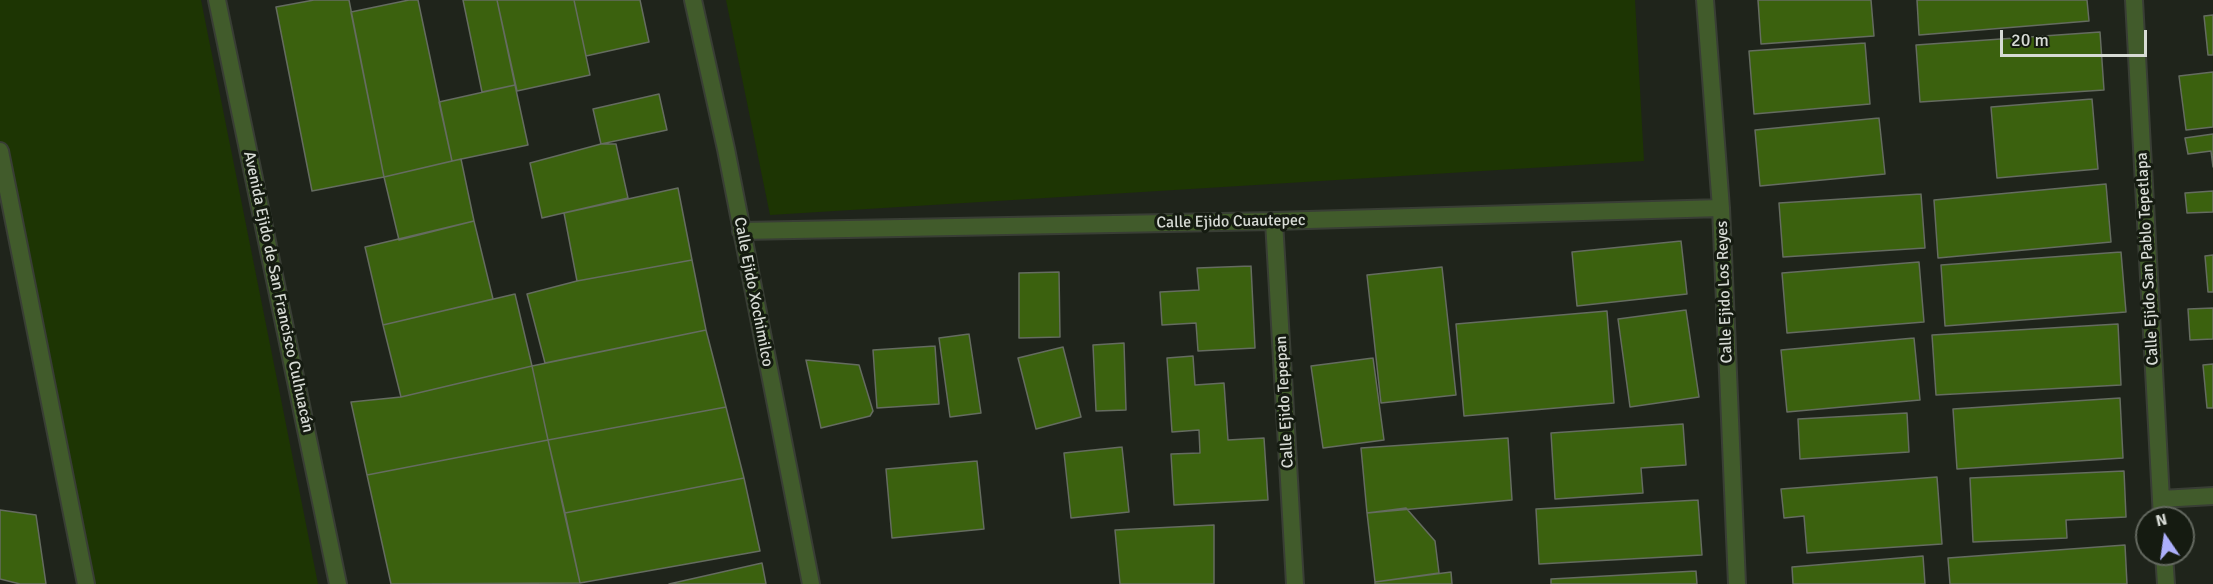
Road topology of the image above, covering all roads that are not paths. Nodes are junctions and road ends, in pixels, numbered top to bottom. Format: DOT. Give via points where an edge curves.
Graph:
graph roads {
  1 [pos="217,0"];
  2 [pos="693,0"];
  3 [pos="1706,0"];
  4 [pos="2134,0"];
  5 [pos="0,151"];
  6 [pos="1721,208"];
  7 [pos="1274,221"];
  8 [pos="741,231"];
  9 [pos="2213,496"];
  10 [pos="2161,499"];
  11 [pos="2161,506"];
  12 [pos="2165,566"];
  13 [pos="86,584"];
  14 [pos="338,584"];
  15 [pos="811,584"];
  16 [pos="1295,584"];
  17 [pos="1737,584"];
  18 [pos="2166,584"];
  1 -- 14 [label="street, Avenida Ejido de San Francisco Culhuacán"];
  2 -- 8 [label="street, Calle Ejido Xochimilco"];
  3 -- 6 [label="street, Calle Ejido Los Reyes"];
  4 -- 10 [label="street, Calle Ejido San Pablo Tepetlapa"];
  5 -- 13 [label="street"];
  6 -- 7 [label="street, Calle Ejido Cuautepec"];
  6 -- 17 [label="street, Calle Ejido Los Reyes"];
  7 -- 8 [label="street, Calle Ejido Cuautepec"];
  7 -- 16 [label="street, Calle Ejido Tepepan"];
  8 -- 15 [label="street, Calle Ejido Xochimilco"];
  9 -- 10 [label="street"];
  10 -- 11 [label="street, Calle Ejido San Pablo Tepetlapa"];
  12 -- 18 [label="street"];
}
